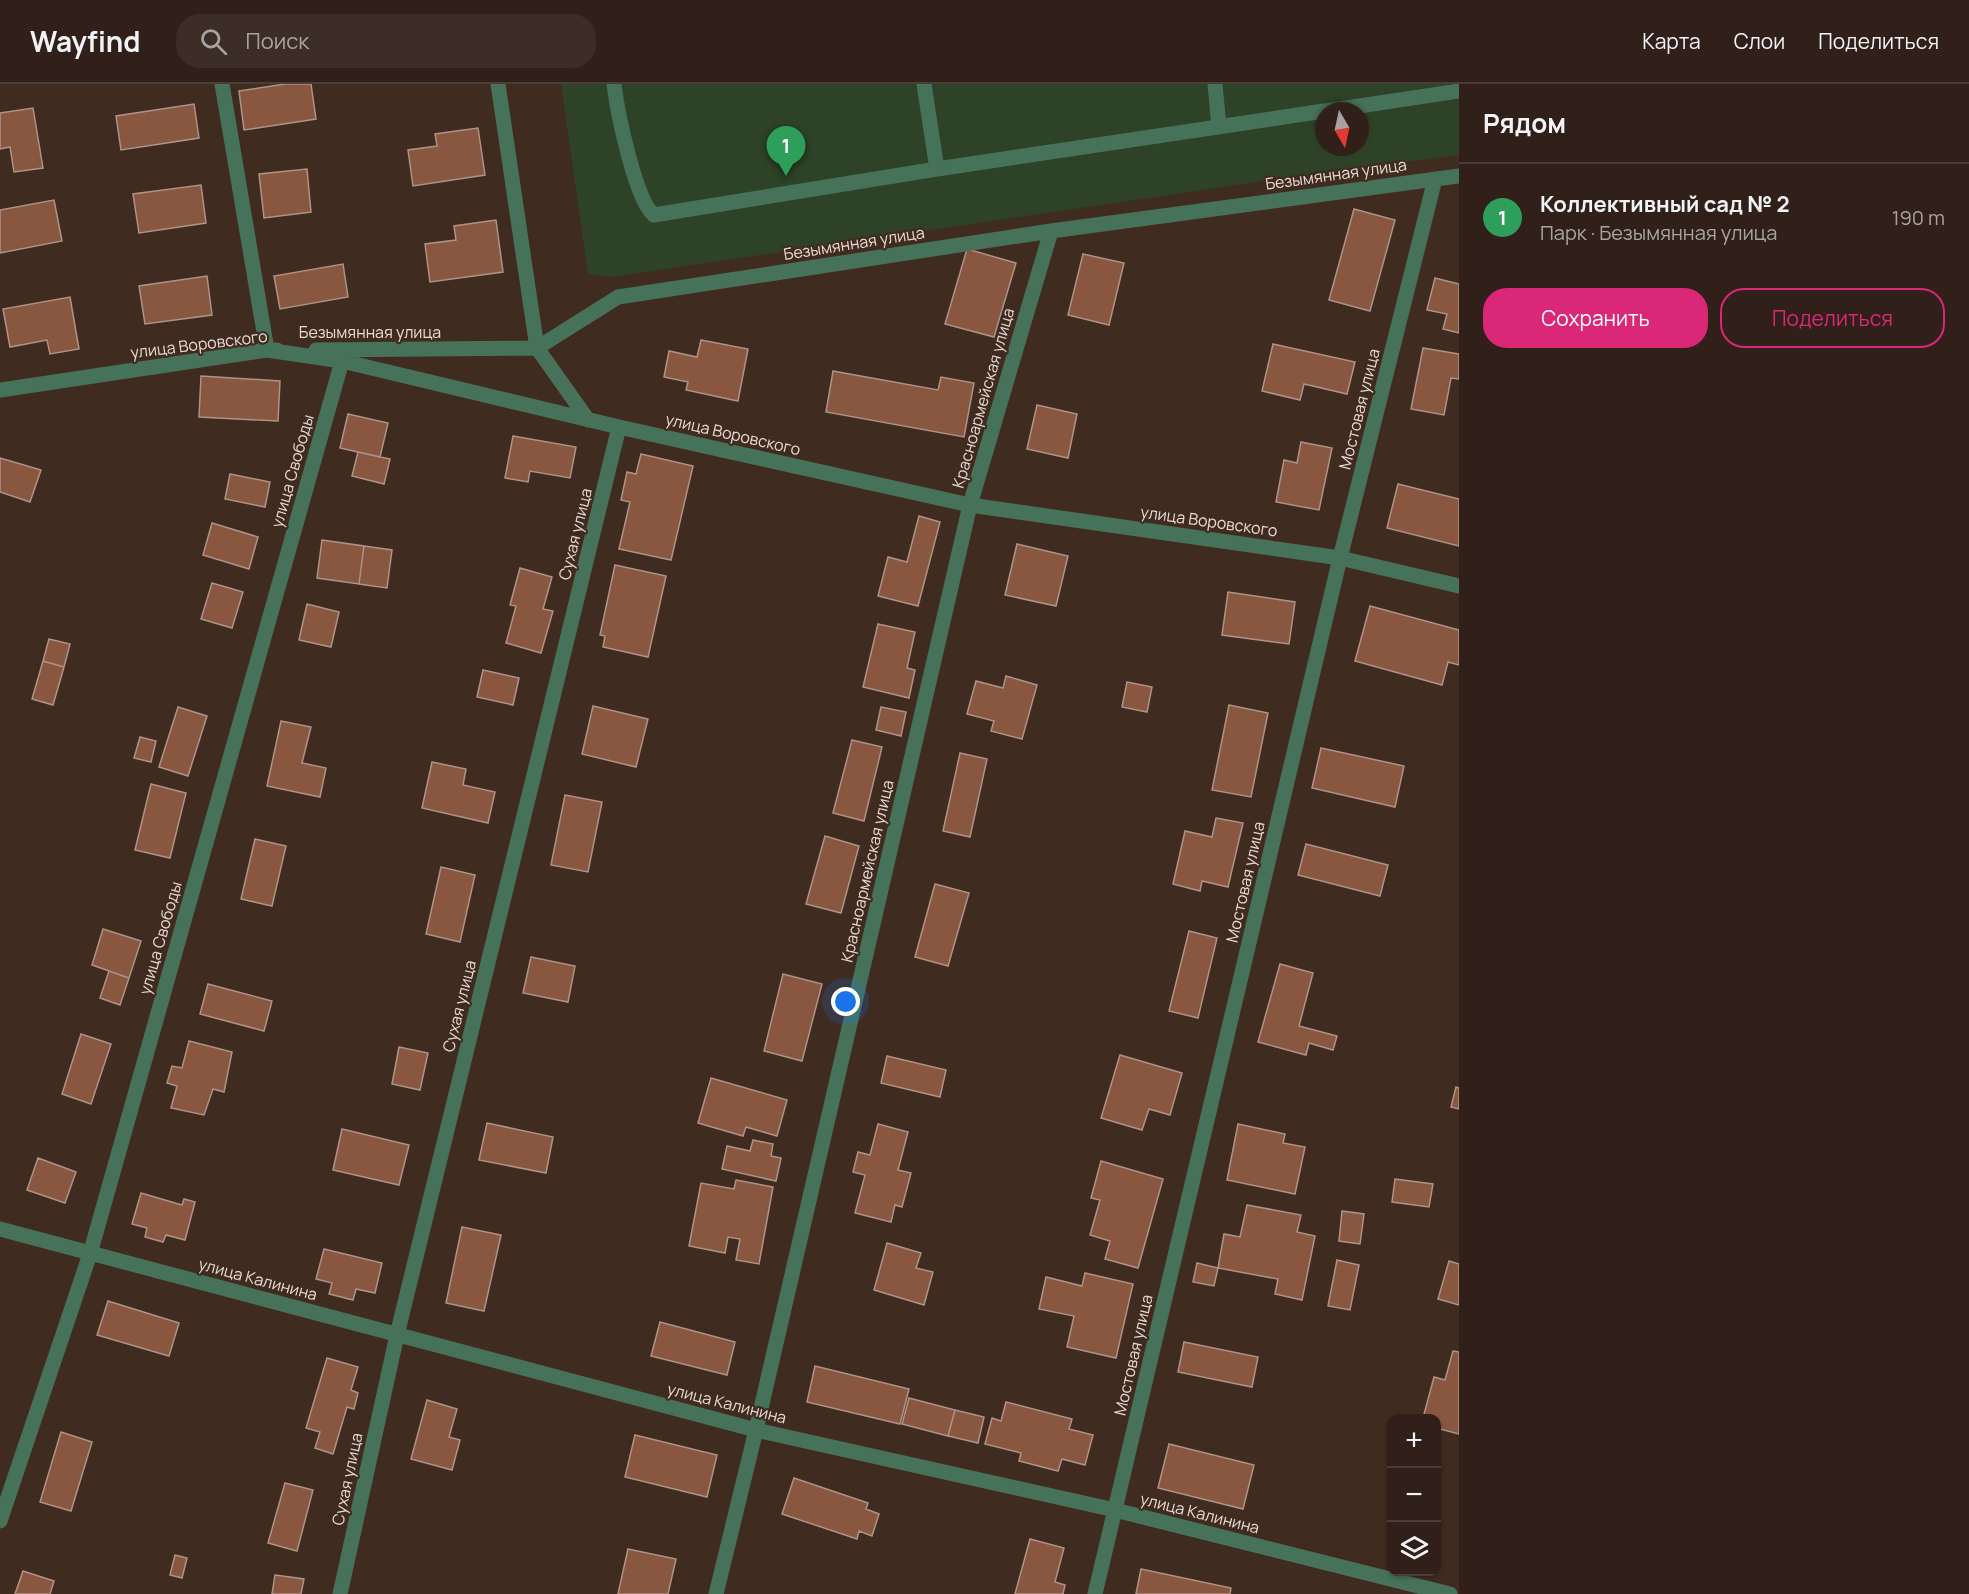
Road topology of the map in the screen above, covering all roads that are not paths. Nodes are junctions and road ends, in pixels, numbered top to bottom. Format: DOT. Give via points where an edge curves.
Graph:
graph roads {
  1 [pos="222,84"];
  2 [pos="498,84"];
  3 [pos="614,84"];
  4 [pos="924,84"];
  5 [pos="1215,84"];
  6 [pos="1459,91"];
  7 [pos="1369,104"];
  8 [pos="1315,113"];
  9 [pos="1219,127"];
  10 [pos="937,169"];
  11 [pos="1459,176"];
  12 [pos="1435,179"];
  13 [pos="1051,231"];
  14 [pos="537,348"];
  15 [pos="267,350"];
  16 [pos="342,361"];
  17 [pos="0,390"];
  18 [pos="588,420"];
  19 [pos="619,428"];
  20 [pos="970,505"];
  21 [pos="1340,558"];
  22 [pos="1459,586"];
  23 [pos="0,1229"];
  24 [pos="90,1254"];
  25 [pos="397,1335"];
  26 [pos="756,1430"];
  27 [pos="1115,1510"];
  28 [pos="0,1521"];
  29 [pos="340,1594"];
  30 [pos="716,1594"];
  31 [pos="1095,1594"];
  32 [pos="1450,1594"];
  1 -- 15 [label="street"];
  2 -- 14 [label="street"];
  3 -- 10 [label="street" via="634,174 654,215"];
  4 -- 10 [label="street"];
  5 -- 9 [label="street"];
  6 -- 7 [label="street"];
  8 -- 9 [label="street"];
  9 -- 10 [label="street"];
  11 -- 12 [label="street, Безымянная улица"];
  12 -- 13 [label="street, Безымянная улица"];
  12 -- 21 [label="street, Мостовая улица"];
  13 -- 14 [label="street, Безымянная улица" via="618,297"];
  13 -- 20 [label="street, Красноармейская улица"];
  14 -- 15 [label="street, Безымянная улица"];
  14 -- 18 [label="street"];
  15 -- 16 [label="street, улица Воровского"];
  15 -- 17 [label="street, улица Воровского"];
  16 -- 18 [label="street, улица Воровского"];
  16 -- 24 [label="street, улица Свободы"];
  18 -- 19 [label="street, улица Воровского"];
  19 -- 20 [label="street, улица Воровского"];
  19 -- 25 [label="street, Сухая улица"];
  20 -- 21 [label="street, улица Воровского"];
  20 -- 26 [label="street, Красноармейская улица"];
  21 -- 22 [label="street, улица Воровского"];
  21 -- 27 [label="street, Мостовая улица"];
  23 -- 24 [label="street, улица Калинина"];
  24 -- 25 [label="street, улица Калинина"];
  24 -- 28 [label="street, улица Свободы"];
  25 -- 26 [label="street, улица Калинина"];
  25 -- 29 [label="street, Сухая улица"];
  26 -- 27 [label="street, улица Калинина"];
  26 -- 30 [label="street, Красноармейская улица"];
  27 -- 31 [label="street, Мостовая улица"];
  27 -- 32 [label="street, улица Калинина"];
}
